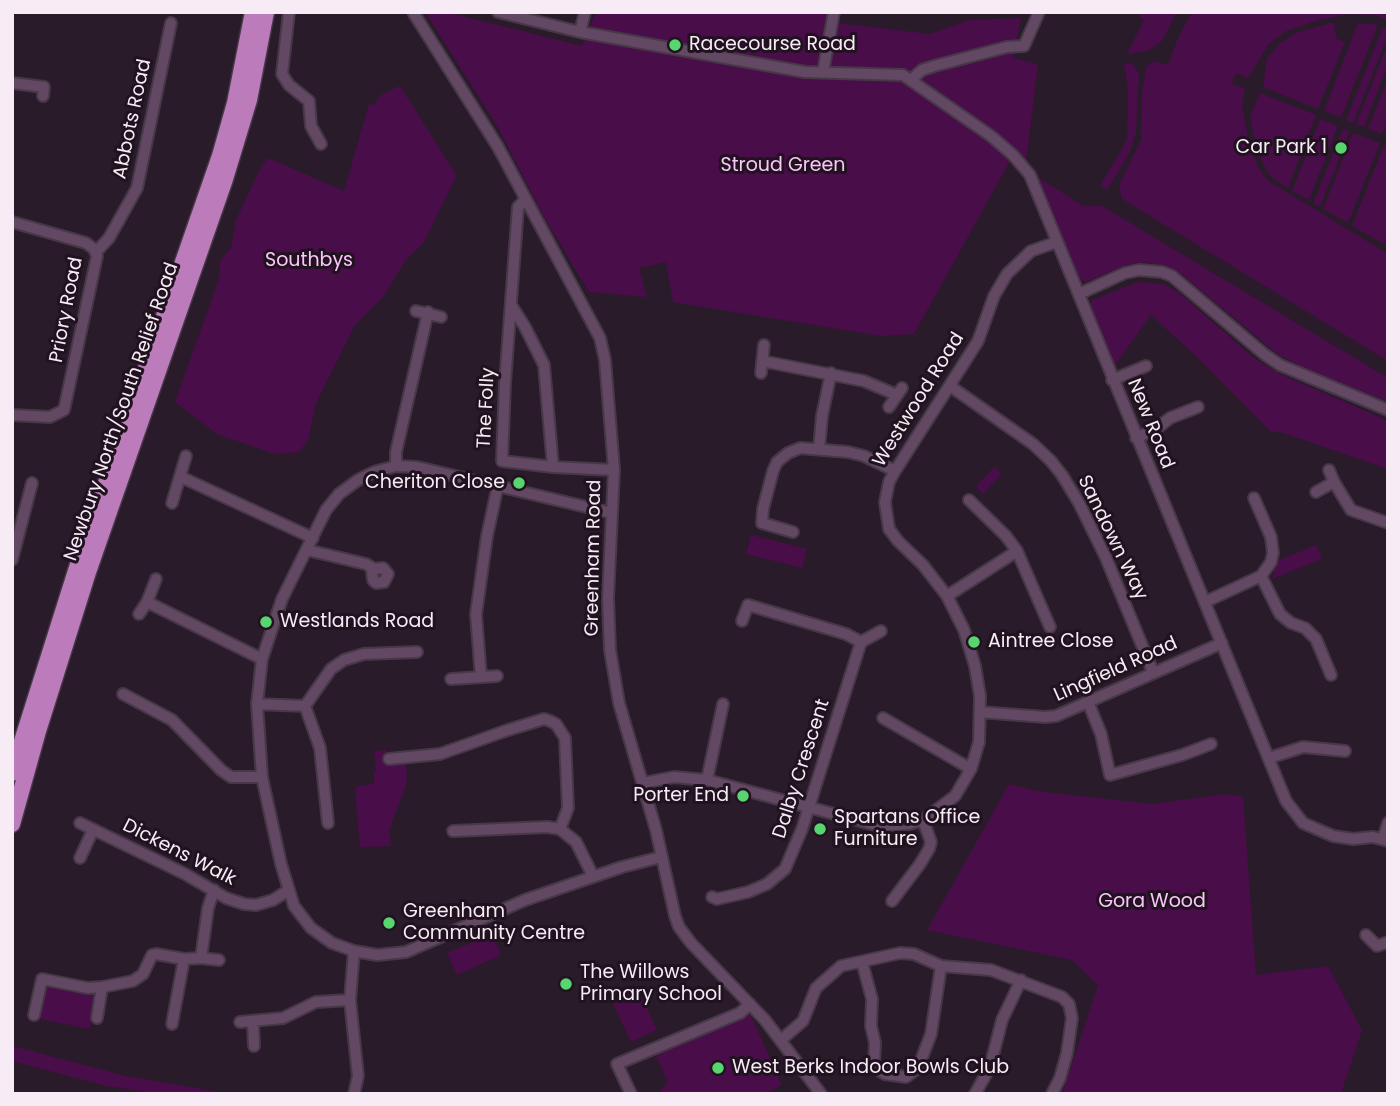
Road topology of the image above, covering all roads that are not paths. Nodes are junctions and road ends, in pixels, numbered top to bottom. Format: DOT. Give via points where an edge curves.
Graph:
graph roads {
  1 [pos="253,12"];
  2 [pos="266,12"];
  3 [pos="289,12"];
  4 [pos="413,12"];
  5 [pos="498,12"];
  6 [pos="585,12"];
  7 [pos="834,12"];
  8 [pos="1040,12"];
  9 [pos="171,23"];
  10 [pos="580,32"];
  11 [pos="823,72"];
  12 [pos="912,79"];
  13 [pos="285,80"];
  14 [pos="12,83"];
  15 [pos="275,87"];
  16 [pos="43,96"];
  17 [pos="321,144"];
  18 [pos="526,199"];
  19 [pos="12,222"];
  20 [pos="1057,242"];
  21 [pos="96,252"];
  22 [pos="1079,294"];
  23 [pos="511,305"];
  24 [pos="415,311"];
  25 [pos="428,313"];
  26 [pos="441,317"];
  27 [pos="764,345"];
  28 [pos="762,361"];
  29 [pos="1146,366"];
  30 [pos="761,373"];
  31 [pos="831,373"];
  32 [pos="1112,380"];
  33 [pos="950,386"];
  34 [pos="889,407"];
  35 [pos="1198,407"];
  36 [pos="1388,410"];
  37 [pos="12,415"];
  38 [pos="1136,438"];
  39 [pos="819,449"];
  40 [pos="186,456"];
  41 [pos="396,466"];
  42 [pos="553,467"];
  43 [pos="614,470"];
  44 [pos="1329,470"];
  45 [pos="895,471"];
  46 [pos="181,477"];
  47 [pos="1334,482"];
  48 [pos="32,483"];
  49 [pos="498,485"];
  50 [pos="1316,492"];
  51 [pos="1254,498"];
  52 [pos="969,500"];
  53 [pos="172,503"];
  54 [pos="612,513"];
  55 [pos="1388,523"];
  56 [pos="793,532"];
  57 [pos="313,538"];
  58 [pos="307,550"];
  59 [pos="1017,551"];
  60 [pos="12,561"];
  61 [pos="374,569"];
  62 [pos="1261,576"];
  63 [pos="156,579"];
  64 [pos="947,596"];
  65 [pos="147,602"];
  66 [pos="1205,602"];
  67 [pos="139,614"];
  68 [pos="742,621"];
  69 [pos="1050,627"];
  70 [pos="881,631"];
  71 [pos="861,642"];
  72 [pos="1222,643"];
  73 [pos="417,652"];
  74 [pos="262,659"];
  75 [pos="1153,672"];
  76 [pos="1331,675"];
  77 [pos="497,676"];
  78 [pos="481,677"];
  79 [pos="451,679"];
  80 [pos="123,694"];
  81 [pos="1088,702"];
  82 [pos="257,704"];
  83 [pos="723,704"];
  84 [pos="305,706"];
  85 [pos="980,712"];
  86 [pos="883,718"];
  87 [pos="1211,744"];
  88 [pos="1345,751"];
  89 [pos="1269,758"];
  90 [pos="389,759"];
  91 [pos="971,769"];
  92 [pos="12,772"];
  93 [pos="262,777"];
  94 [pos="707,780"];
  95 [pos="643,783"];
  96 [pos="809,807"];
  97 [pos="923,820"];
  98 [pos="328,822"];
  99 [pos="80,823"];
  100 [pos="1388,823"];
  101 [pos="12,824"];
  102 [pos="560,829"];
  103 [pos="93,830"];
  104 [pos="453,831"];
  105 [pos="1385,840"];
  106 [pos="661,857"];
  107 [pos="80,858"];
  108 [pos="593,877"];
  109 [pos="890,883"];
  110 [pos="214,890"];
  111 [pos="289,890"];
  112 [pos="900,890"];
  113 [pos="712,897"];
  114 [pos="892,901"];
  115 [pos="1366,935"];
  116 [pos="1383,944"];
  117 [pos="354,951"];
  118 [pos="201,958"];
  119 [pos="1373,958"];
  120 [pos="184,959"];
  121 [pos="219,960"];
  122 [pos="862,962"];
  123 [pos="942,965"];
  124 [pos="44,966"];
  125 [pos="42,979"];
  126 [pos="1021,980"];
  127 [pos="102,987"];
  128 [pos="350,1000"];
  129 [pos="750,1004"];
  130 [pos="34,1015"];
  131 [pos="97,1018"];
  132 [pos="253,1022"];
  133 [pos="240,1023"];
  134 [pos="172,1024"];
  135 [pos="781,1040"];
  136 [pos="254,1046"];
  137 [pos="355,1094"];
  138 [pos="631,1094"];
  139 [pos="821,1094"];
  140 [pos="975,1094"];
  141 [pos="1052,1094"];
  1 -- 92 [label="highway, Newbury North/South Relief Road" via="227,135 81,555"];
  2 -- 101 [label="highway, Newbury North/South Relief Road" via="248,100 225,179 88,572"];
  3 -- 13 [label="street"];
  4 -- 18 [label="street, Greenham Road" via="488,129"];
  5 -- 10 [label="street"];
  6 -- 10 [label="street"];
  7 -- 11 [label="street"];
  8 -- 12 [label="street" via="1024,46 933,66"];
  9 -- 21 [label="street, Abbots Road" via="137,188"];
  10 -- 11 [label="street"];
  11 -- 12 [label="street" via="900,74"];
  12 -- 20 [label="street, New Road" via="1013,155 1030,175"];
  13 -- 15 [label="street"];
  13 -- 17 [label="street" via="309,101 312,126"];
  14 -- 16 [label="street" via="44,87"];
  18 -- 23 [label="street, The Folly" via="518,207"];
  18 -- 43 [label="street, Greenham Road" via="600,338"];
  19 -- 21 [label="street, Priory Road" via="86,243"];
  20 -- 22 [label="street, New Road"];
  20 -- 33 [label="street, Westwood Road" via="1031,251 1007,274 978,341"];
  21 -- 37 [label="street, Priory Road" via="64,410 50,417"];
  22 -- 32 [label="street, New Road"];
  22 -- 36 [label="street" via="1139,270 1162,272 1280,365"];
  23 -- 42 [label="street" via="544,365"];
  23 -- 42 [label="street, The Folly" via="502,461"];
  24 -- 25 [label="street"];
  25 -- 26 [label="street"];
  25 -- 41 [label="street"];
  27 -- 28 [label="street"];
  28 -- 30 [label="street"];
  28 -- 31 [label="street"];
  29 -- 32 [label="street"];
  31 -- 34 [label="street" via="900,392"];
  31 -- 39 [label="street"];
  32 -- 38 [label="street, New Road"];
  33 -- 45 [label="street, Westwood Road"];
  33 -- 75 [label="street, Sandown Way" via="1033,444 1062,475 1106,558"];
  35 -- 38 [label="street"];
  38 -- 66 [label="street, New Road"];
  39 -- 45 [label="street" via="864,456"];
  39 -- 56 [label="street" via="788,453 772,471 762,523"];
  40 -- 46 [label="street"];
  41 -- 49 [label="street"];
  41 -- 57 [label="street" via="358,480 339,494"];
  42 -- 43 [label="street, The Folly"];
  43 -- 54 [label="street, Greenham Road"];
  44 -- 47 [label="street"];
  45 -- 64 [label="street, Westwood Road" via="885,502 889,529"];
  46 -- 53 [label="street"];
  46 -- 57 [label="street"];
  47 -- 50 [label="street"];
  47 -- 55 [label="street" via="1351,510"];
  48 -- 60 [label="street"];
  49 -- 54 [label="street"];
  49 -- 78 [label="street" via="476,614"];
  51 -- 62 [label="street" via="1273,545 1271,562"];
  52 -- 59 [label="street"];
  54 -- 95 [label="street, Greenham Road" via="610,650 619,703"];
  57 -- 58 [label="street"];
  58 -- 61 [label="street"];
  58 -- 74 [label="street" via="282,599"];
  59 -- 64 [label="street"];
  59 -- 69 [label="street"];
  62 -- 66 [label="street"];
  62 -- 76 [label="street" via="1280,614 1316,639"];
  63 -- 65 [label="street"];
  64 -- 85 [label="street, Westwood Road" via="972,654"];
  65 -- 67 [label="street"];
  65 -- 74 [label="street"];
  66 -- 72 [label="street, New Road"];
  68 -- 71 [label="street" via="748,605"];
  70 -- 71 [label="street"];
  71 -- 96 [label="street, Dalby Crescent"];
  72 -- 75 [label="street, Lingfield Road"];
  72 -- 89 [label="street, New Road"];
  73 -- 84 [label="street" via="364,654 344,660 331,669"];
  74 -- 82 [label="street"];
  75 -- 81 [label="street, Lingfield Road"];
  77 -- 78 [label="street"];
  78 -- 79 [label="street"];
  80 -- 93 [label="street" via="172,720 231,777"];
  81 -- 85 [label="street, Lingfield Road" via="1056,716"];
  81 -- 87 [label="street" via="1101,734 1107,777"];
  82 -- 84 [label="street"];
  82 -- 93 [label="street"];
  83 -- 94 [label="street"];
  84 -- 98 [label="street" via="320,748 319,790"];
  85 -- 91 [label="street, Westwood Road" via="979,742"];
  86 -- 91 [label="street"];
  88 -- 89 [label="street" via="1303,747"];
  89 -- 105 [label="street, New Road" via="1286,801 1303,822 1345,839"];
  90 -- 102 [label="street" via="440,754 544,719 556,723 565,738 568,808"];
  91 -- 97 [label="street, Westwood Road" via="955,796"];
  93 -- 111 [label="street"];
  94 -- 95 [label="street, Westwood Road" via="683,776"];
  94 -- 96 [label="street, Westwood Road"];
  95 -- 106 [label="street, Greenham Road"];
  96 -- 97 [label="street, Westwood Road" via="869,825 890,827"];
  96 -- 113 [label="street, Dalby Crescent" via="785,869 748,892"];
  97 -- 112 [label="street" via="931,842"];
  99 -- 103 [label="street, Dickens Walk"];
  100 -- 105 [label="street"];
  102 -- 104 [label="street"];
  102 -- 108 [label="street" via="576,842"];
  103 -- 107 [label="street, Dickens Walk"];
  103 -- 110 [label="street, Dickens Walk"];
  106 -- 108 [label="street"];
  106 -- 129 [label="street, Greenham Road" via="679,927"];
  108 -- 117 [label="street" via="525,900 406,952 377,955"];
  109 -- 112 [label="street"];
  110 -- 111 [label="street, Dickens Walk" via="256,905"];
  110 -- 118 [label="street"];
  111 -- 117 [label="street" via="293,906 311,928"];
  112 -- 114 [label="street"];
  115 -- 116 [label="street"];
  116 -- 119 [label="street"];
  117 -- 128 [label="street"];
  118 -- 120 [label="street"];
  118 -- 121 [label="street"];
  120 -- 127 [label="street" via="152,955 143,974 133,981"];
  120 -- 134 [label="street"];
  122 -- 123 [label="street" via="900,953"];
  122 -- 123 [label="street" via="872,999 874,1063 885,1074 906,1077 918,1068 931,1034"];
  122 -- 135 [label="street" via="841,966 826,978 816,988 803,1021"];
  123 -- 126 [label="street" via="991,970"];
  124 -- 125 [label="street"];
  125 -- 127 [label="street"];
  125 -- 130 [label="street"];
  126 -- 140 [label="street" via="1002,1020 990,1067"];
  126 -- 141 [label="street" via="1062,997 1071,1008 1063,1068"];
  127 -- 131 [label="street"];
  128 -- 132 [label="street" via="316,1002 283,1018"];
  128 -- 137 [label="street" via="358,1076"];
  129 -- 135 [label="street, Greenham Road"];
  129 -- 138 [label="street" via="740,1013 617,1064"];
  132 -- 133 [label="street"];
  132 -- 136 [label="street"];
  135 -- 139 [label="street, Greenham Road"];
}
